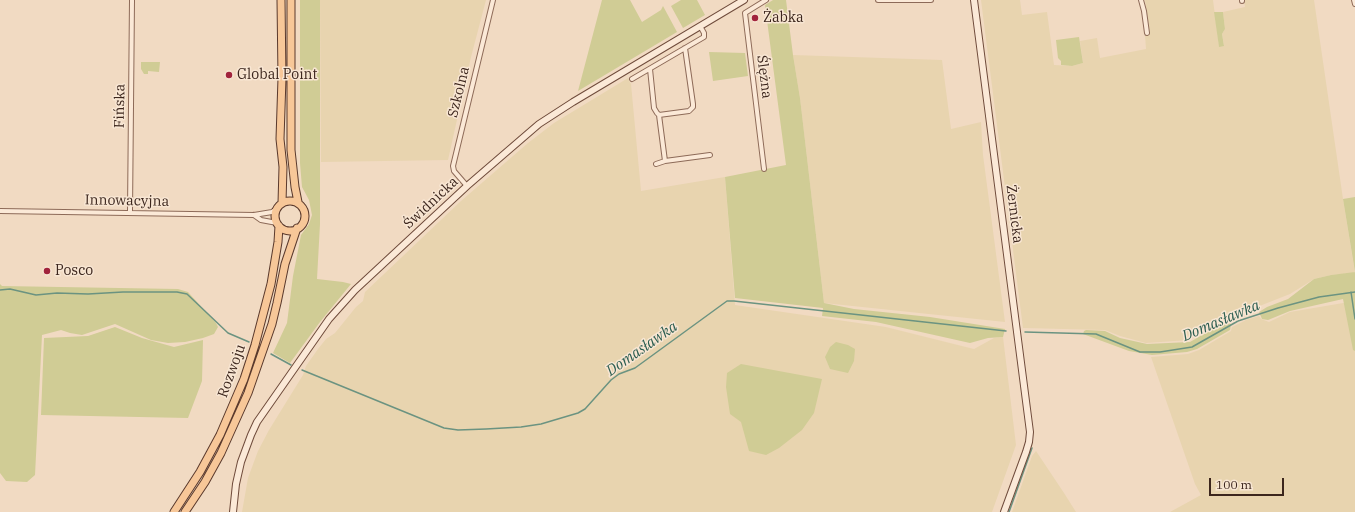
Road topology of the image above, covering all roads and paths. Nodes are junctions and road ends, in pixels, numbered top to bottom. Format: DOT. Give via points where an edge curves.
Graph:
graph roads {
  1 [pos="132,0"];
  2 [pos="281,0"];
  3 [pos="291,0"];
  4 [pos="493,0"];
  5 [pos="744,0"];
  6 [pos="766,0"];
  7 [pos="878,0"];
  8 [pos="931,0"];
  9 [pos="974,0"];
  10 [pos="1141,0"];
  11 [pos="1354,0"];
  12 [pos="1355,4"];
  13 [pos="700,26"];
  14 [pos="1147,33"];
  15 [pos="686,48"];
  16 [pos="650,69"];
  17 [pos="632,79"];
  18 [pos="660,115"];
  19 [pos="710,155"];
  20 [pos="665,161"];
  21 [pos="656,164"];
  22 [pos="764,169"];
  23 [pos="467,186"];
  24 [pos="298,202"];
  25 [pos="280,206"];
  26 [pos="0,211"];
  27 [pos="130,212"];
  28 [pos="254,215"];
  29 [pos="278,225"];
  30 [pos="298,228"];
  31 [pos="174,512"];
  32 [pos="185,512"];
  33 [pos="233,512"];
  34 [pos="1004,512"];
  1 -- 27 [label="street, Fińska"];
  2 -- 25 [label="main road" via="280,139 283,166"];
  3 -- 24 [label="main road" via="291,150"];
  4 -- 23 [label="street, Szkolna" via="453,166 454,171"];
  5 -- 13 [label="street, Świdnicka"];
  6 -- 22 [label="street, Ślężna" via="745,13"];
  7 -- 8 [label="street"];
  9 -- 34 [label="street, Żernicka" via="1030,432 1026,452"];
  10 -- 14 [label="street"];
  11 -- 12 [label="street"];
  13 -- 15 [label="street" via="704,37"];
  13 -- 23 [label="street, Świdnicka" via="539,124"];
  15 -- 16 [label="street"];
  15 -- 18 [label="street" via="693,107 688,111"];
  16 -- 17 [label="street"];
  16 -- 18 [label="street" via="654,108"];
  18 -- 20 [label="street"];
  19 -- 20 [label="street"];
  20 -- 21 [label="street"];
  23 -- 33 [label="street, Świdnicka" via="355,290 318,334 257,422 241,462"];
  24 -- 25 [label="main road" via="292,201"];
  24 -- 30 [label="main road" via="306,214"];
  25 -- 28 [label="street, Innowacyjna" via="272,212"];
  25 -- 29 [label="main road" via="275,216"];
  26 -- 27 [label="street, Innowacyjna"];
  27 -- 28 [label="street, Innowacyjna"];
  28 -- 29 [label="street, Innowacyjna"];
  29 -- 30 [label="main road" via="290,231"];
  29 -- 31 [label="main road, Rozwoju" via="271,284 258,338 244,379 220,435"];
  30 -- 32 [label="main road, Rozwoju" via="285,264 272,324 248,393 221,453"];
}
